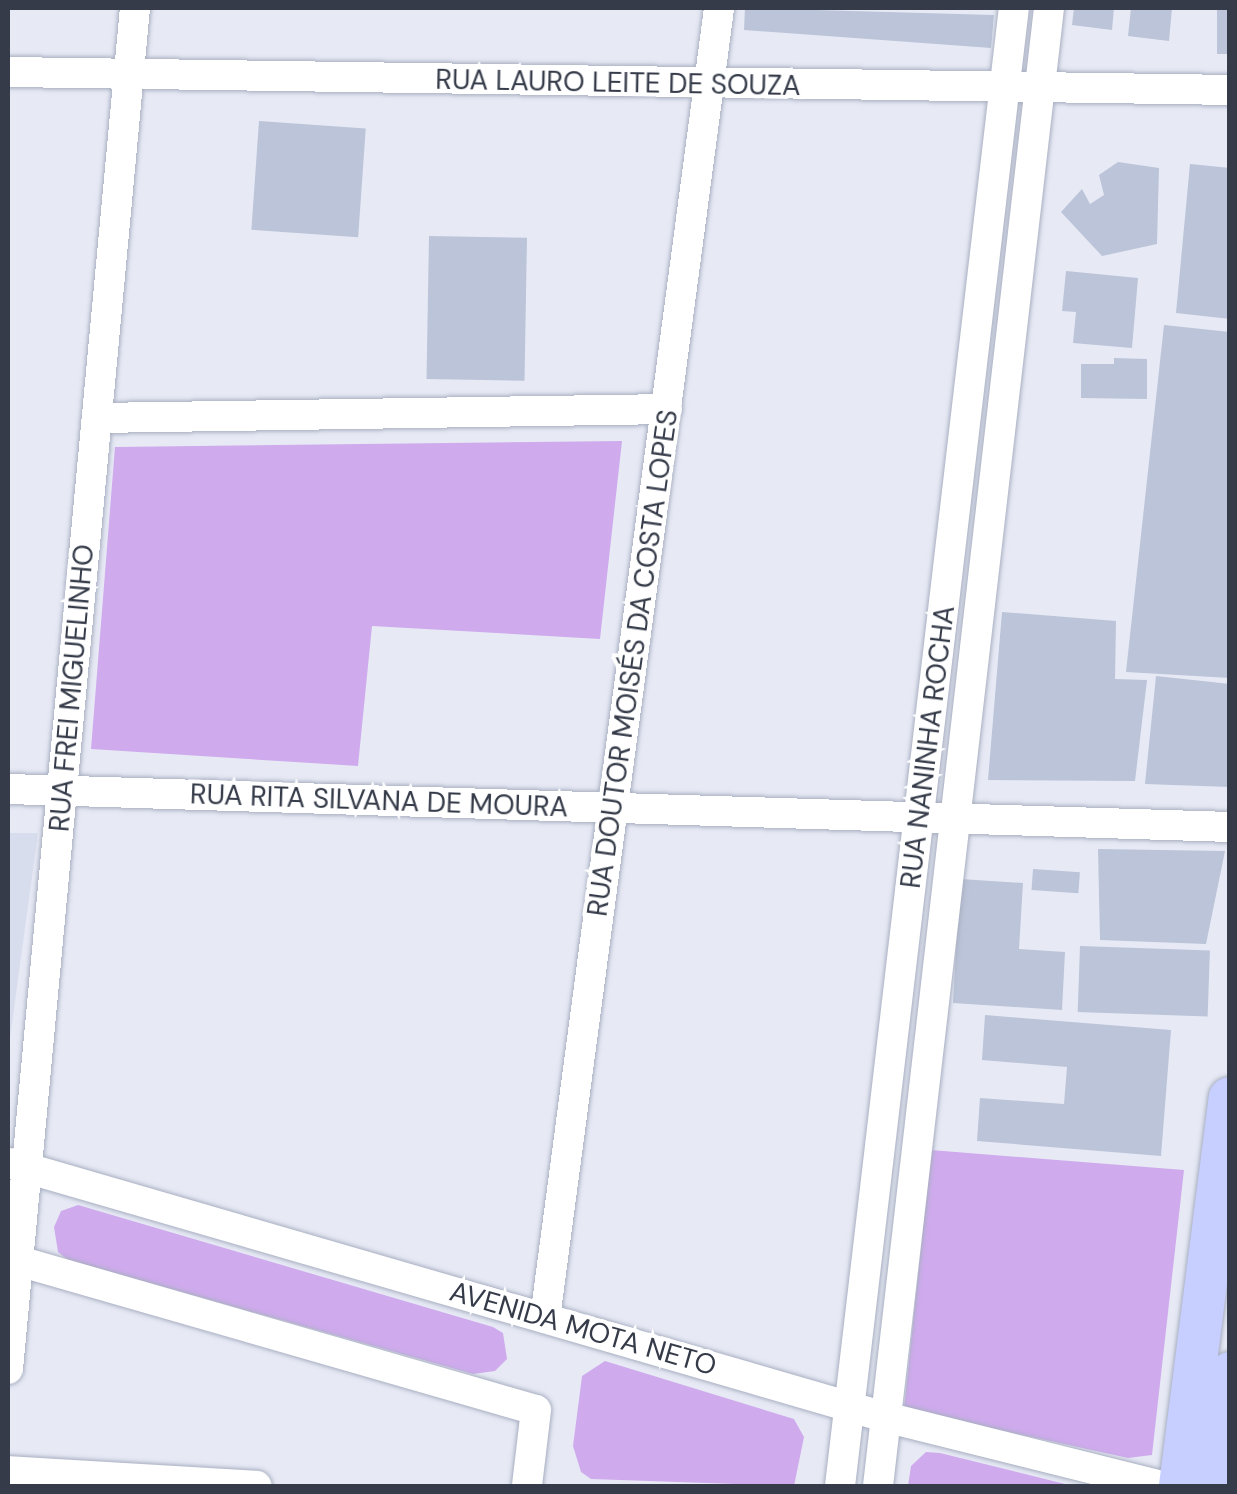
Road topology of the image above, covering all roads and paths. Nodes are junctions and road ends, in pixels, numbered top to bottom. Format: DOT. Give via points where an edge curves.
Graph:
graph roads {
  1 [pos="135,8"];
  2 [pos="719,8"];
  3 [pos="1014,8"];
  4 [pos="1049,8"];
  5 [pos="8,72"];
  6 [pos="128,77"];
  7 [pos="709,85"];
  8 [pos="1006,88"];
  9 [pos="1039,88"];
  10 [pos="1230,90"];
  11 [pos="666,409"];
  12 [pos="97,418"];
  13 [pos="8,789"];
  14 [pos="62,791"];
  15 [pos="613,808"];
  16 [pos="920,818"];
  17 [pos="954,818"];
  18 [pos="1230,827"];
  19 [pos="1230,1098"];
  20 [pos="17,1165"];
  21 [pos="13,1259"];
  22 [pos="545,1318"];
  23 [pos="8,1369"];
  24 [pos="1230,1373"];
  25 [pos="850,1406"];
  26 [pos="885,1417"];
  27 [pos="8,1471"];
  28 [pos="258,1486"];
  29 [pos="527,1486"];
  30 [pos="840,1486"];
  31 [pos="878,1486"];
  32 [pos="1161,1486"];
  33 [pos="1180,1486"];
  34 [pos="1216,1486"];
  1 -- 6 [label="street, RUA FREI MIGUELINHO"];
  2 -- 7 [label="street, RUA DOUTOR MOISÉS DA COSTA LOPES"];
  3 -- 8 [label="street, RUA NANINHA ROCHA"];
  4 -- 9 [label="street, RUA NANINHA ROCHA"];
  5 -- 6 [label="street, RUA LAURO LEITE DE SOUZA"];
  6 -- 7 [label="street, RUA LAURO LEITE DE SOUZA"];
  6 -- 12 [label="street, RUA FREI MIGUELINHO"];
  7 -- 8 [label="street, RUA LAURO LEITE DE SOUZA"];
  7 -- 11 [label="street, RUA DOUTOR MOISÉS DA COSTA LOPES"];
  8 -- 9 [label="street, RUA LAURO LEITE DE SOUZA"];
  8 -- 16 [label="street, RUA NANINHA ROCHA"];
  9 -- 10 [label="street, RUA LAURO LEITE DE SOUZA"];
  9 -- 17 [label="street, RUA NANINHA ROCHA"];
  11 -- 12 [label="street"];
  11 -- 15 [label="street, RUA DOUTOR MOISÉS DA COSTA LOPES"];
  12 -- 14 [label="street, RUA FREI MIGUELINHO"];
  13 -- 14 [label="street, RUA RITA SILVANA DE MOURA"];
  14 -- 15 [label="street, RUA RITA SILVANA DE MOURA"];
  14 -- 20 [label="street, RUA FREI MIGUELINHO"];
  15 -- 16 [label="street, RUA RITA SILVANA DE MOURA"];
  15 -- 22 [label="street, RUA DOUTOR MOISÉS DA COSTA LOPES"];
  16 -- 17 [label="street, RUA RITA SILVANA DE MOURA"];
  16 -- 25 [label="street, RUA NANINHA ROCHA"];
  17 -- 18 [label="street, RUA RITA SILVANA DE MOURA"];
  17 -- 26 [label="street, RUA NANINHA ROCHA"];
  19 -- 33 [label="main road"];
  20 -- 21 [label="street, RUA FREI MIGUELINHO"];
  20 -- 22 [label="street, AVENIDA MOTA NETO"];
  21 -- 23 [label="street, RUA FREI MIGUELINHO"];
  21 -- 29 [label="street" via="536,1410"];
  22 -- 25 [label="street, AVENIDA MOTA NETO"];
  24 -- 34 [label="main road"];
  25 -- 26 [label="street, AVENIDA MOTA NETO"];
  25 -- 30 [label="street, RUA NANINHA ROCHA"];
  26 -- 31 [label="street, RUA NANINHA ROCHA"];
  26 -- 32 [label="street, AVENIDA MOTA NETO"];
  27 -- 28 [label="street"];
}
